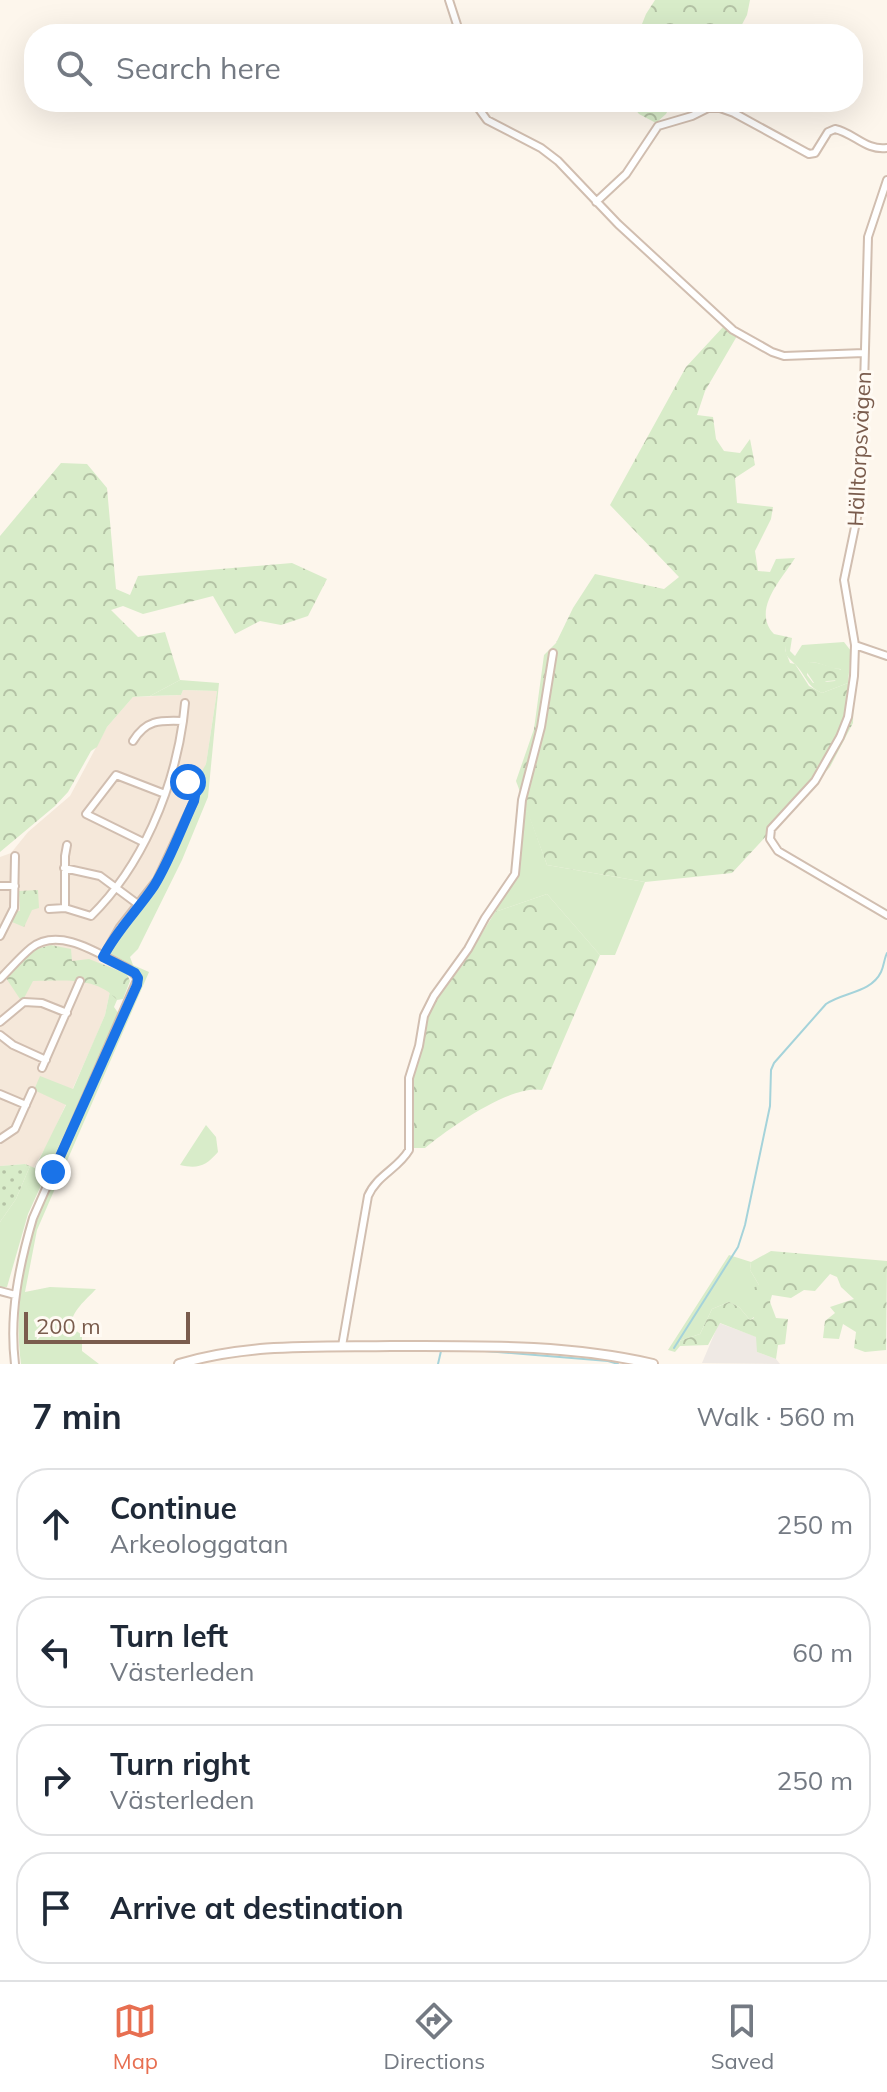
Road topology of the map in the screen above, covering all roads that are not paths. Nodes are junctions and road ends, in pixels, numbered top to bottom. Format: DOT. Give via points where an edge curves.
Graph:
graph roads {
  1 [pos="449,0"];
  2 [pos="457,24"];
  3 [pos="480,112"];
  4 [pos="700,112"];
  5 [pos="731,112"];
  6 [pos="887,148"];
  7 [pos="887,180"];
  8 [pos="596,202"];
  9 [pos="864,353"];
  10 [pos="855,645"];
  11 [pos="553,653"];
  12 [pos="887,656"];
  13 [pos="185,703"];
  14 [pos="183,721"];
  15 [pos="133,741"];
  16 [pos="172,775"];
  17 [pos="165,794"];
  18 [pos="86,814"];
  19 [pos="81,821"];
  20 [pos="143,842"];
  21 [pos="67,845"];
  22 [pos="15,856"];
  23 [pos="64,868"];
  24 [pos="0,886"];
  25 [pos="15,886"];
  26 [pos="116,886"];
  27 [pos="139,905"];
  28 [pos="65,908"];
  29 [pos="49,909"];
  30 [pos="887,915"];
  31 [pos="0,936"];
  32 [pos="103,957"];
  33 [pos="0,979"];
  34 [pos="80,981"];
  35 [pos="67,1013"];
  36 [pos="0,1022"];
  37 [pos="0,1035"];
  38 [pos="46,1060"];
  39 [pos="42,1068"];
  40 [pos="32,1091"];
  41 [pos="0,1094"];
  42 [pos="26,1105"];
  43 [pos="0,1139"];
  44 [pos="0,1291"];
  45 [pos="15,1295"];
  46 [pos="342,1346"];
  47 [pos="15,1364"];
  48 [pos="179,1364"];
  49 [pos="653,1364"];
  1 -- 2 [label="street"];
  3 -- 8 [label="street" via="548,152"];
  4 -- 8 [label="street" via="658,126 626,174"];
  5 -- 6 [label="street" via="809,154 835,129 872,148"];
  7 -- 9 [label="street, Hälltorpsvägen" via="868,237"];
  8 -- 9 [label="street" via="726,323 754,342 784,356"];
  9 -- 10 [label="street, Hälltorpsvägen" via="861,498 844,580"];
  10 -- 12 [label="street"];
  10 -- 30 [label="street, Hälltorpsvägen" via="842,732 815,781 774,825 770,839 778,851"];
  11 -- 46 [label="street" via="522,800 515,874 424,1016 409,1078 409,1150 377,1179 368,1196"];
  13 -- 14 [label="street"];
  14 -- 15 [label="street" via="149,723"];
  14 -- 16 [label="street"];
  16 -- 17 [label="street"];
  16 -- 27 [label="street" via="192,785 195,795 157,880"];
  17 -- 18 [label="street" via="116,775"];
  17 -- 20 [label="street"];
  18 -- 19 [label="street"];
  18 -- 20 [label="street"];
  20 -- 26 [label="street"];
  21 -- 23 [label="street"];
  22 -- 25 [label="street"];
  23 -- 26 [label="street" via="93,873"];
  23 -- 28 [label="street"];
  24 -- 25 [label="street"];
  25 -- 31 [label="street" via="12,917"];
  26 -- 27 [label="street"];
  26 -- 28 [label="street" via="91,916"];
  27 -- 32 [label="street"];
  28 -- 29 [label="street"];
  32 -- 33 [label="street" via="51,939 31,948"];
  32 -- 45 [label="street" via="135,973 137,985 33,1218"];
  34 -- 35 [label="street"];
  35 -- 36 [label="street" via="24,1002"];
  35 -- 38 [label="street"];
  37 -- 38 [label="street"];
  38 -- 39 [label="street"];
  40 -- 42 [label="street"];
  41 -- 42 [label="street"];
  42 -- 43 [label="street" via="15,1129"];
  44 -- 45 [label="street"];
  45 -- 47 [label="street"];
  46 -- 48 [label="main road" via="261,1348"];
  46 -- 49 [label="main road" via="542,1348"];
}
